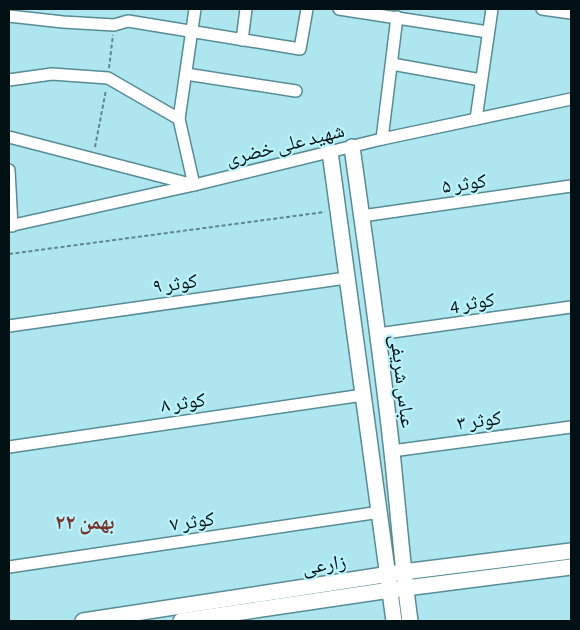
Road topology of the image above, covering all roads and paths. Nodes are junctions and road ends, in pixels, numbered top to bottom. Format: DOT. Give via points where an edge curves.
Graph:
graph roads {
  1 [pos="195,9"];
  2 [pos="246,9"];
  3 [pos="306,9"];
  4 [pos="339,9"];
  5 [pos="492,9"];
  6 [pos="542,9"];
  7 [pos="571,13"];
  8 [pos="9,16"];
  9 [pos="397,17"];
  10 [pos="114,25"];
  11 [pos="192,32"];
  12 [pos="488,32"];
  13 [pos="242,40"];
  14 [pos="392,64"];
  15 [pos="186,74"];
  16 [pos="108,78"];
  17 [pos="9,80"];
  18 [pos="481,80"];
  19 [pos="296,91"];
  20 [pos="571,99"];
  21 [pos="179,119"];
  22 [pos="476,119"];
  23 [pos="9,136"];
  24 [pos="382,139"];
  25 [pos="352,147"];
  26 [pos="330,152"];
  27 [pos="92,159"];
  28 [pos="9,170"];
  29 [pos="194,185"];
  30 [pos="571,186"];
  31 [pos="338,211"];
  32 [pos="362,216"];
  33 [pos="11,226"];
  34 [pos="9,254"];
  35 [pos="346,278"];
  36 [pos="571,307"];
  37 [pos="9,326"];
  38 [pos="378,334"];
  39 [pos="382,364"];
  40 [pos="359,366"];
  41 [pos="363,395"];
  42 [pos="571,427"];
  43 [pos="9,446"];
  44 [pos="392,452"];
  45 [pos="380,512"];
  46 [pos="571,551"];
  47 [pos="9,567"];
  48 [pos="571,567"];
  49 [pos="403,572"];
  50 [pos="388,582"];
  51 [pos="406,588"];
  52 [pos="84,621"];
  53 [pos="181,621"];
  54 [pos="394,621"];
  55 [pos="410,621"];
  1 -- 11 [label="street"];
  2 -- 13 [label="street"];
  3 -- 13 [label="street" via="300,49"];
  4 -- 9 [label="street"];
  5 -- 12 [label="street"];
  6 -- 7 [label="street"];
  8 -- 10 [label="street"];
  9 -- 12 [label="street"];
  9 -- 14 [label="street"];
  10 -- 11 [label="street" via="128,21"];
  10 -- 16 [label="path"];
  11 -- 13 [label="street"];
  11 -- 15 [label="street"];
  12 -- 18 [label="street"];
  14 -- 18 [label="street"];
  14 -- 24 [label="street"];
  15 -- 19 [label="street"];
  15 -- 21 [label="street"];
  16 -- 17 [label="street" via="52,74"];
  16 -- 21 [label="street"];
  16 -- 27 [label="path"];
  18 -- 22 [label="street"];
  20 -- 22 [label="street, شهید علی خضری"];
  21 -- 29 [label="street"];
  22 -- 24 [label="street, شهید علی خضری"];
  23 -- 27 [label="street"];
  24 -- 25 [label="street, شهید علی خضری"];
  25 -- 26 [label="street, شهید علی خضری"];
  25 -- 32 [label="main road, عباس شریفی"];
  26 -- 29 [label="street, شهید علی خضری"];
  26 -- 31 [label="main road, عباس شریفی"];
  27 -- 29 [label="street"];
  28 -- 33 [label="street"];
  29 -- 33 [label="street, شهید علی خضری"];
  30 -- 32 [label="street, کوثر ۵"];
  31 -- 34 [label="path"];
  31 -- 35 [label="main road, عباس شریفی"];
  32 -- 38 [label="main road, عباس شریفی"];
  35 -- 37 [label="street, کوثر ۹"];
  35 -- 40 [label="main road, عباس شریفی"];
  36 -- 38 [label="street, کوثر 4"];
  38 -- 39 [label="main road, عباس شریفی"];
  39 -- 40 [label="main road"];
  39 -- 44 [label="main road, عباس شریفی"];
  40 -- 41 [label="main road, عباس شریفی"];
  41 -- 43 [label="street, کوثر ۸"];
  41 -- 45 [label="main road, عباس شریفی"];
  42 -- 44 [label="street, کوثر ۳"];
  44 -- 49 [label="main road, عباس شریفی"];
  45 -- 47 [label="street, کوثر ۷"];
  45 -- 50 [label="main road, عباس شریفی"];
  46 -- 49 [label="main road, زارعی"];
  48 -- 51 [label="main road, زارعی"];
  49 -- 50 [label="main road, زارعی"];
  49 -- 51 [label="main road, عباس شریفی"];
  50 -- 51 [label="main road, زارعی"];
  50 -- 52 [label="main road, زارعی"];
  50 -- 53 [label="main road, زارعی"];
  50 -- 54 [label="main road, عباس شریفی"];
  51 -- 55 [label="main road, عباس شریفی"];
}
